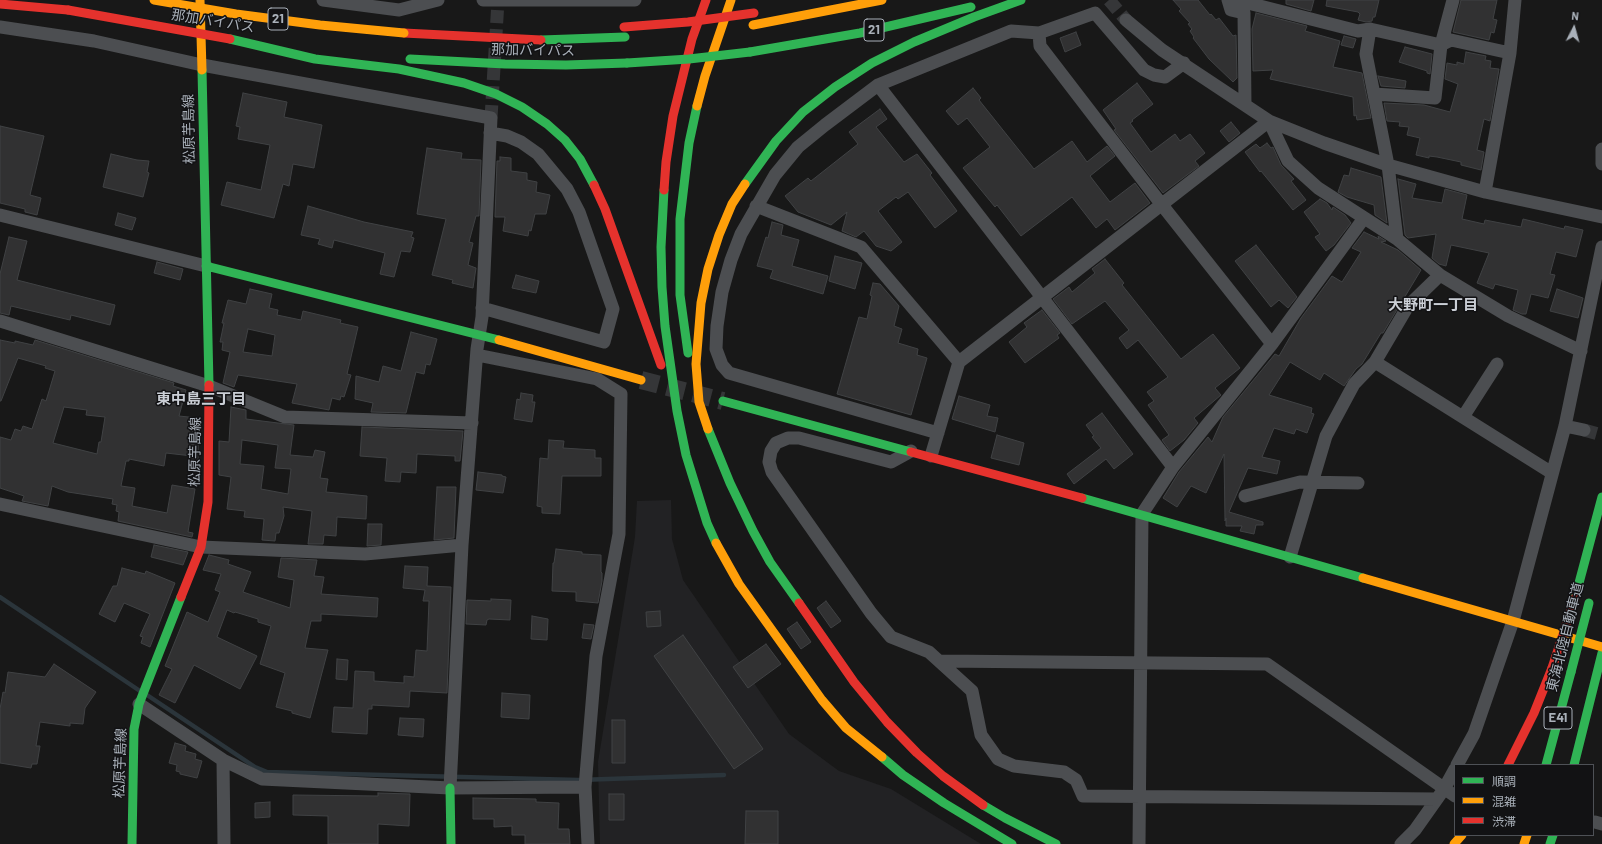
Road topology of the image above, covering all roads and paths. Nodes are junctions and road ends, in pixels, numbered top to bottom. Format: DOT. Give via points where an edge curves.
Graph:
graph roads {
  1 [pos="14,0"];
  2 [pos="154,0"];
  3 [pos="200,0"];
  4 [pos="323,0"];
  5 [pos="438,0"];
  6 [pos="483,0"];
  7 [pos="498,0"];
  8 [pos="633,0"];
  9 [pos="706,0"];
  10 [pos="732,0"];
  11 [pos="882,0"];
  12 [pos="1020,0"];
  13 [pos="1453,0"];
  14 [pos="1515,0"];
  15 [pos="988,2"];
  16 [pos="0,4"];
  17 [pos="1238,4"];
  18 [pos="68,10"];
  19 [pos="758,12"];
  20 [pos="1126,20"];
  21 [pos="749,25"];
  22 [pos="620,27"];
  23 [pos="730,27"];
  24 [pos="0,28"];
  25 [pos="595,29"];
  26 [pos="1370,29"];
  27 [pos="683,33"];
  28 [pos="1039,33"];
  29 [pos="464,37"];
  30 [pos="629,37"];
  31 [pos="230,39"];
  32 [pos="1441,45"];
  33 [pos="338,52"];
  34 [pos="1510,53"];
  35 [pos="401,59"];
  36 [pos="1184,63"];
  37 [pos="202,65"];
  38 [pos="878,85"];
  39 [pos="1374,94"];
  40 [pos="1245,105"];
  41 [pos="1269,121"];
  42 [pos="490,133"];
  43 [pos="1602,149"];
  44 [pos="1602,164"];
  45 [pos="1388,165"];
  46 [pos="1485,192"];
  47 [pos="1162,205"];
  48 [pos="756,206"];
  49 [pos="0,215"];
  50 [pos="1602,217"];
  51 [pos="1364,218"];
  52 [pos="1397,238"];
  53 [pos="1602,247"];
  54 [pos="206,266"];
  55 [pos="1440,275"];
  56 [pos="1040,297"];
  57 [pos="482,308"];
  58 [pos="0,321"];
  59 [pos="478,334"];
  60 [pos="1272,344"];
  61 [pos="1581,351"];
  62 [pos="477,356"];
  63 [pos="959,362"];
  64 [pos="1375,362"];
  65 [pos="1497,364"];
  66 [pos="641,380"];
  67 [pos="210,386"];
  68 [pos="723,401"];
  69 [pos="699,402"];
  70 [pos="677,411"];
  71 [pos="1463,417"];
  72 [pos="472,423"];
  73 [pos="1565,426"];
  74 [pos="1584,430"];
  75 [pos="938,433"];
  76 [pos="911,451"];
  77 [pos="931,456"];
  78 [pos="1173,467"];
  79 [pos="1552,473"];
  80 [pos="1311,482"];
  81 [pos="1358,483"];
  82 [pos="1245,496"];
  83 [pos="1602,497"];
  84 [pos="0,504"];
  85 [pos="1142,514"];
  86 [pos="462,545"];
  87 [pos="201,547"];
  88 [pos="1290,556"];
  89 [pos="1589,600"];
  90 [pos="1513,621"];
  91 [pos="1602,647"];
  92 [pos="1602,654"];
  93 [pos="940,661"];
  94 [pos="1140,664"];
  95 [pos="140,700"];
  96 [pos="223,760"];
  97 [pos="1458,764"];
  98 [pos="1508,764"];
  99 [pos="1546,764"];
  100 [pos="1574,764"];
  101 [pos="1454,772"];
  102 [pos="585,787"];
  103 [pos="450,788"];
  104 [pos="1445,795"];
  105 [pos="1139,796"];
  106 [pos="1461,836"];
  107 [pos="132,844"];
  108 [pos="224,844"];
  109 [pos="450,844"];
  110 [pos="588,844"];
  111 [pos="1012,844"];
  112 [pos="1056,844"];
  113 [pos="1140,844"];
  114 [pos="1401,844"];
  115 [pos="1454,844"];
  1 -- 18 [label="main road, 21"];
  2 -- 29 [label="main road, 那加バイパス / 21, bridge" via="320,25"];
  3 -- 37 [label="main road, 松原芋島線"];
  4 -- 5 [label="street" via="399,10"];
  6 -- 7 [label="street"];
  7 -- 8 [label="street"];
  9 -- 70 [label="main road" via="692,39 674,109 662,206 662,287"];
  10 -- 69 [label="main road" via="696,108 680,219 680,301 690,367"];
  11 -- 21 [label="main road, 21"];
  12 -- 69 [label="main road" via="914,42 872,63 803,112 776,141 732,204 708,269 697,333"];
  13 -- 32 [label="street"];
  14 -- 34 [label="street"];
  15 -- 35 [label="main road, 那加バイパス / 21, bridge" via="860,33 750,52 689,59 566,65"];
  16 -- 18 [label="main road, 21"];
  17 -- 26 [label="street" via="1358,31"];
  17 -- 40 [label="street"];
  18 -- 31 [label="main road, 那加バイパス / 21, bridge"];
  19 -- 22 [label="main road, bridge" via="688,22"];
  20 -- 36 [label="street" via="1162,50"];
  23 -- 27 [label="main road"];
  24 -- 37 [label="street" via="94,41"];
  25 -- 29 [label="main road"];
  26 -- 32 [label="street"];
  26 -- 39 [label="street" via="1366,54"];
  28 -- 36 [label="street" via="1095,13 1144,70 1154,76 1165,77"];
  28 -- 38 [label="street" via="1011,31"];
  28 -- 47 [label="street" via="1040,46"];
  29 -- 30 [label="main road, 那加バイパス / 21" via="552,40"];
  31 -- 33 [label="main road, 那加バイパス / 21"];
  31 -- 70 [label="main road" via="315,58 399,69 464,83 496,94 547,124 565,140 593,182"];
  32 -- 34 [label="street" via="1451,40"];
  32 -- 39 [label="street" via="1435,98"];
  34 -- 46 [label="street"];
  36 -- 40 [label="street"];
  37 -- 42 [label="street" via="491,118"];
  37 -- 54 [label="main road, 松原芋島線"];
  38 -- 48 [label="street" via="824,124 798,147 775,175"];
  38 -- 56 [label="street"];
  39 -- 45 [label="street"];
  40 -- 41 [label="street"];
  41 -- 45 [label="street"];
  41 -- 47 [label="street"];
  41 -- 51 [label="street" via="1288,161 1318,188"];
  42 -- 57 [label="street"];
  42 -- 57 [label="street" via="521,142 538,154 567,189 579,212 613,309 604,342"];
  43 -- 44 [label="street"];
  45 -- 46 [label="street"];
  45 -- 52 [label="street"];
  46 -- 50 [label="street"];
  47 -- 56 [label="street"];
  47 -- 60 [label="street"];
  48 -- 63 [label="street" via="861,247"];
  48 -- 75 [label="street" via="730,260 722,292 716,349 722,365 729,373"];
  49 -- 54 [label="street"];
  51 -- 52 [label="street"];
  51 -- 60 [label="street"];
  52 -- 55 [label="street"];
  53 -- 61 [label="street"];
  54 -- 59 [label="main road"];
  54 -- 67 [label="main road, 松原芋島線"];
  55 -- 61 [label="street" via="1508,316"];
  55 -- 64 [label="street" via="1408,306"];
  56 -- 63 [label="street"];
  56 -- 78 [label="street"];
  57 -- 59 [label="street"];
  58 -- 67 [label="street"];
  59 -- 62 [label="street"];
  59 -- 66 [label="main road"];
  60 -- 78 [label="street"];
  61 -- 73 [label="street"];
  62 -- 72 [label="street"];
  62 -- 102 [label="street" via="597,379 621,394 619,534 596,656"];
  63 -- 75 [label="street"];
  64 -- 71 [label="street"];
  64 -- 80 [label="street" via="1354,384 1326,436"];
  65 -- 71 [label="street"];
  67 -- 72 [label="street" via="285,417"];
  67 -- 87 [label="main road, 松原芋島線" via="208,502"];
  68 -- 76 [label="main road"];
  69 -- 112 [label="main road" via="730,483 770,562 854,682 887,722 943,776 1005,818"];
  70 -- 111 [label="main road" via="697,494 722,555 739,584 822,700 846,728 903,775"];
  71 -- 79 [label="street"];
  72 -- 86 [label="street"];
  73 -- 74 [label="street"];
  73 -- 79 [label="street"];
  75 -- 77 [label="street"];
  76 -- 77 [label="main road"];
  76 -- 93 [label="street" via="891,462 799,438 788,438 776,443 769,462 772,472 871,613 891,637 929,652"];
  77 -- 85 [label="main road"];
  78 -- 85 [label="street"];
  79 -- 90 [label="street"];
  80 -- 81 [label="street"];
  80 -- 82 [label="street" via="1300,482"];
  80 -- 88 [label="street"];
  83 -- 98 [label="main road, bridge" via="1575,598 1552,668 1534,713"];
  84 -- 87 [label="street"];
  85 -- 88 [label="main road"];
  85 -- 94 [label="street"];
  86 -- 87 [label="street" via="365,554"];
  86 -- 103 [label="street"];
  87 -- 95 [label="main road, 松原芋島線"];
  88 -- 90 [label="main road"];
  89 -- 99 [label="main road, 東海北陸自動車道 / E41, bridge"];
  90 -- 91 [label="main road"];
  90 -- 97 [label="street" via="1474,734"];
  92 -- 100 [label="main road, E41"];
  93 -- 94 [label="street"];
  93 -- 105 [label="street" via="972,691 981,735 998,759 1014,766 1064,772 1076,780 1083,796"];
  94 -- 104 [label="street" via="1267,664"];
  94 -- 105 [label="street"];
  95 -- 96 [label="street"];
  95 -- 107 [label="main road, 松原芋島線" via="134,729"];
  96 -- 103 [label="street" via="262,780"];
  96 -- 108 [label="street"];
  101 -- 104 [label="street"];
  102 -- 103 [label="street"];
  102 -- 110 [label="street"];
  103 -- 109 [label="main road"];
  104 -- 105 [label="street"];
  104 -- 114 [label="street"];
  105 -- 113 [label="street"];
  106 -- 115 [label="main road"];
}
